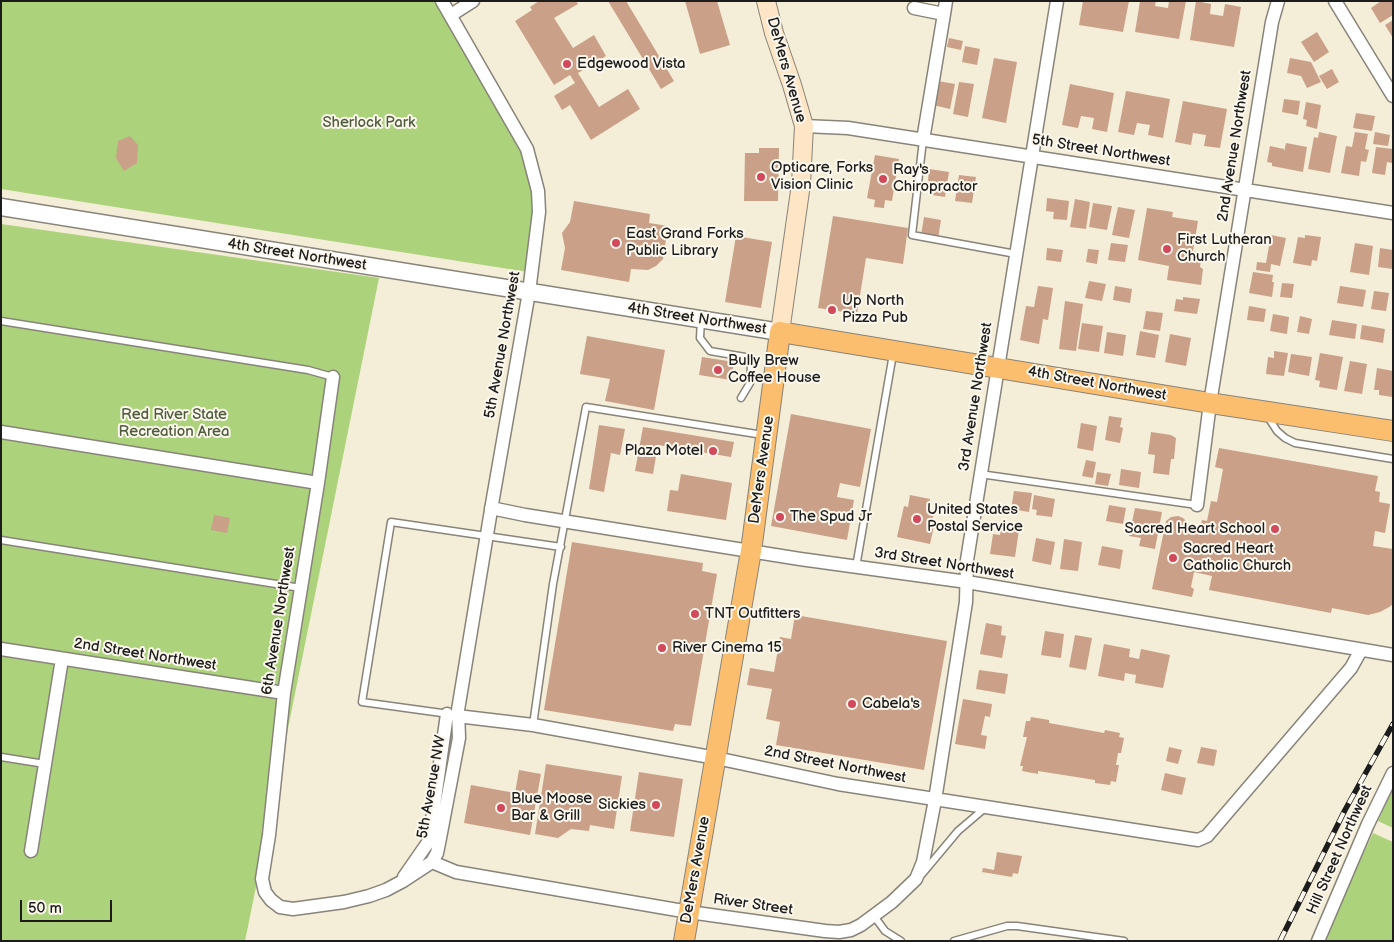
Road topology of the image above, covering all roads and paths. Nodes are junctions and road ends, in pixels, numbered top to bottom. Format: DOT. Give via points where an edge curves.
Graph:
graph roads {
  1 [pos="442,1"];
  2 [pos="473,1"];
  3 [pos="766,1"];
  4 [pos="946,1"];
  5 [pos="1057,1"];
  6 [pos="1278,1"];
  7 [pos="1335,1"];
  8 [pos="914,8"];
  9 [pos="944,14"];
  10 [pos="451,15"];
  11 [pos="1393,96"];
  12 [pos="804,126"];
  13 [pos="923,140"];
  14 [pos="1032,157"];
  15 [pos="1244,189"];
  16 [pos="1,207"];
  17 [pos="1393,213"];
  18 [pos="1016,254"];
  19 [pos="529,292"];
  20 [pos="701,319"];
  21 [pos="1,321"];
  22 [pos="780,332"];
  23 [pos="894,350"];
  24 [pos="997,367"];
  25 [pos="334,377"];
  26 [pos="741,398"];
  27 [pos="1210,403"];
  28 [pos="1265,411"];
  29 [pos="1393,431"];
  30 [pos="1,432"];
  31 [pos="767,436"];
  32 [pos="1393,459"];
  33 [pos="980,474"];
  34 [pos="318,483"];
  35 [pos="1197,505"];
  36 [pos="491,508"];
  37 [pos="565,521"];
  38 [pos="486,536"];
  39 [pos="1,540"];
  40 [pos="561,547"];
  41 [pos="751,551"];
  42 [pos="856,567"];
  43 [pos="967,582"];
  44 [pos="301,588"];
  45 [pos="1,649"];
  46 [pos="1361,650"];
  47 [pos="1393,655"];
  48 [pos="62,659"];
  49 [pos="284,692"];
  50 [pos="452,715"];
  51 [pos="533,725"];
  52 [pos="1,757"];
  53 [pos="716,758"];
  54 [pos="45,764"];
  55 [pos="1393,774"];
  56 [pos="935,800"];
  57 [pos="985,808"];
  58 [pos="31,851"];
  59 [pos="432,862"];
  60 [pos="916,879"];
  61 [pos="399,883"];
  62 [pos="689,912"];
  63 [pos="874,916"];
  64 [pos="684,941"];
  65 [pos="901,941"];
  66 [pos="954,941"];
  67 [pos="1124,941"];
  68 [pos="1318,941"];
  1 -- 10 [label="street, 5th Avenue Northwest"];
  2 -- 10 [label="street"];
  3 -- 12 [label="main road, DeMers Avenue"];
  4 -- 9 [label="street"];
  5 -- 14 [label="street, 3rd Avenue Northwest"];
  6 -- 15 [label="street, 2nd Avenue Northwest"];
  7 -- 11 [label="street"];
  8 -- 9 [label="street"];
  9 -- 13 [label="street"];
  10 -- 19 [label="street, 5th Avenue Northwest" via="527,149 533,168 539,212"];
  12 -- 13 [label="street, 5th Street Northwest" via="848,128"];
  12 -- 22 [label="main road, DeMers Avenue" via="801,184"];
  13 -- 14 [label="street, 5th Street Northwest"];
  13 -- 18 [label="lane" via="912,235"];
  14 -- 15 [label="street, 5th Street Northwest"];
  14 -- 18 [label="street, 3rd Avenue Northwest"];
  15 -- 17 [label="street, 5th Street Northwest"];
  15 -- 27 [label="street, 2nd Avenue Northwest"];
  16 -- 19 [label="street, 4th Street Northwest"];
  18 -- 24 [label="street, 3rd Avenue Northwest"];
  19 -- 20 [label="street, 4th Street Northwest"];
  19 -- 36 [label="street, 5th Avenue Northwest"];
  20 -- 22 [label="street, 4th Street Northwest"];
  20 -- 26 [label="lane" via="700,338 710,351 745,357 751,366 750,383"];
  21 -- 25 [label="lane" via="317,371"];
  22 -- 23 [label="main road, 4th Street Northwest"];
  22 -- 31 [label="main road, DeMers Avenue"];
  23 -- 24 [label="main road, 4th Street Northwest"];
  23 -- 42 [label="lane"];
  24 -- 27 [label="main road, 4th Street Northwest"];
  24 -- 33 [label="street, 3rd Avenue Northwest"];
  25 -- 34 [label="street, 6th Avenue Northwest"];
  27 -- 28 [label="main road, 4th Street Northwest"];
  27 -- 35 [label="street, 2nd Avenue Northwest"];
  28 -- 29 [label="main road, 4th Street Northwest"];
  28 -- 32 [label="lane" via="1277,431 1295,443"];
  30 -- 34 [label="street"];
  31 -- 37 [label="lane" via="586,407"];
  31 -- 41 [label="main road, DeMers Avenue"];
  33 -- 35 [label="lane"];
  33 -- 43 [label="street, 3rd Avenue Northwest" via="966,560"];
  34 -- 44 [label="street, 6th Avenue Northwest"];
  36 -- 37 [label="street, 3rd Street Northwest"];
  36 -- 38 [label="street, 5th Avenue Northwest"];
  37 -- 40 [label="lane"];
  37 -- 41 [label="street, 3rd Street Northwest"];
  38 -- 40 [label="lane"];
  38 -- 50 [label="street, 5th Avenue Northwest"];
  38 -- 50 [label="lane" via="391,522 362,702"];
  39 -- 44 [label="lane"];
  40 -- 51 [label="lane"];
  41 -- 42 [label="street, 3rd Street Northwest"];
  41 -- 53 [label="main road, DeMers Avenue"];
  42 -- 43 [label="street, 3rd Street Northwest"];
  43 -- 46 [label="street, 3rd Street Northwest"];
  43 -- 56 [label="street, 3rd Avenue Northwest"];
  44 -- 49 [label="street, 6th Avenue Northwest"];
  45 -- 48 [label="street, 2nd Street Northwest"];
  46 -- 47 [label="street, 3rd Street Northwest"];
  46 -- 57 [label="street, 2nd Street Northwest" via="1351,668 1207,836 1198,840"];
  48 -- 49 [label="street, 2nd Street Northwest"];
  48 -- 54 [label="street"];
  49 -- 61 [label="street, 6th Avenue Northwest" via="263,886 280,907 293,909 369,896"];
  50 -- 51 [label="street, 2nd Street Northwest"];
  50 -- 59 [label="street, 5th Avenue NW" via="459,738 437,853"];
  50 -- 61 [label="street" via="429,841"];
  51 -- 53 [label="street, 2nd Street Northwest"];
  52 -- 54 [label="lane"];
  53 -- 56 [label="street, 2nd Street Northwest" via="838,784"];
  53 -- 62 [label="main road, DeMers Avenue"];
  54 -- 58 [label="street"];
  55 -- 68 [label="street, Hill Street Northwest"];
  56 -- 57 [label="street, 2nd Street Northwest"];
  56 -- 60 [label="street, River Street" via="923,862"];
  57 -- 60 [label="lane" via="958,832"];
  59 -- 61 [label="street"];
  59 -- 62 [label="street, River Street" via="456,872"];
  60 -- 63 [label="street, River Street"];
  62 -- 63 [label="street, River Street" via="838,932 851,930"];
  62 -- 64 [label="main road, DeMers Avenue"];
  63 -- 65 [label="lane" via="886,931"];
  66 -- 67 [label="lane" via="1007,926"];
}
